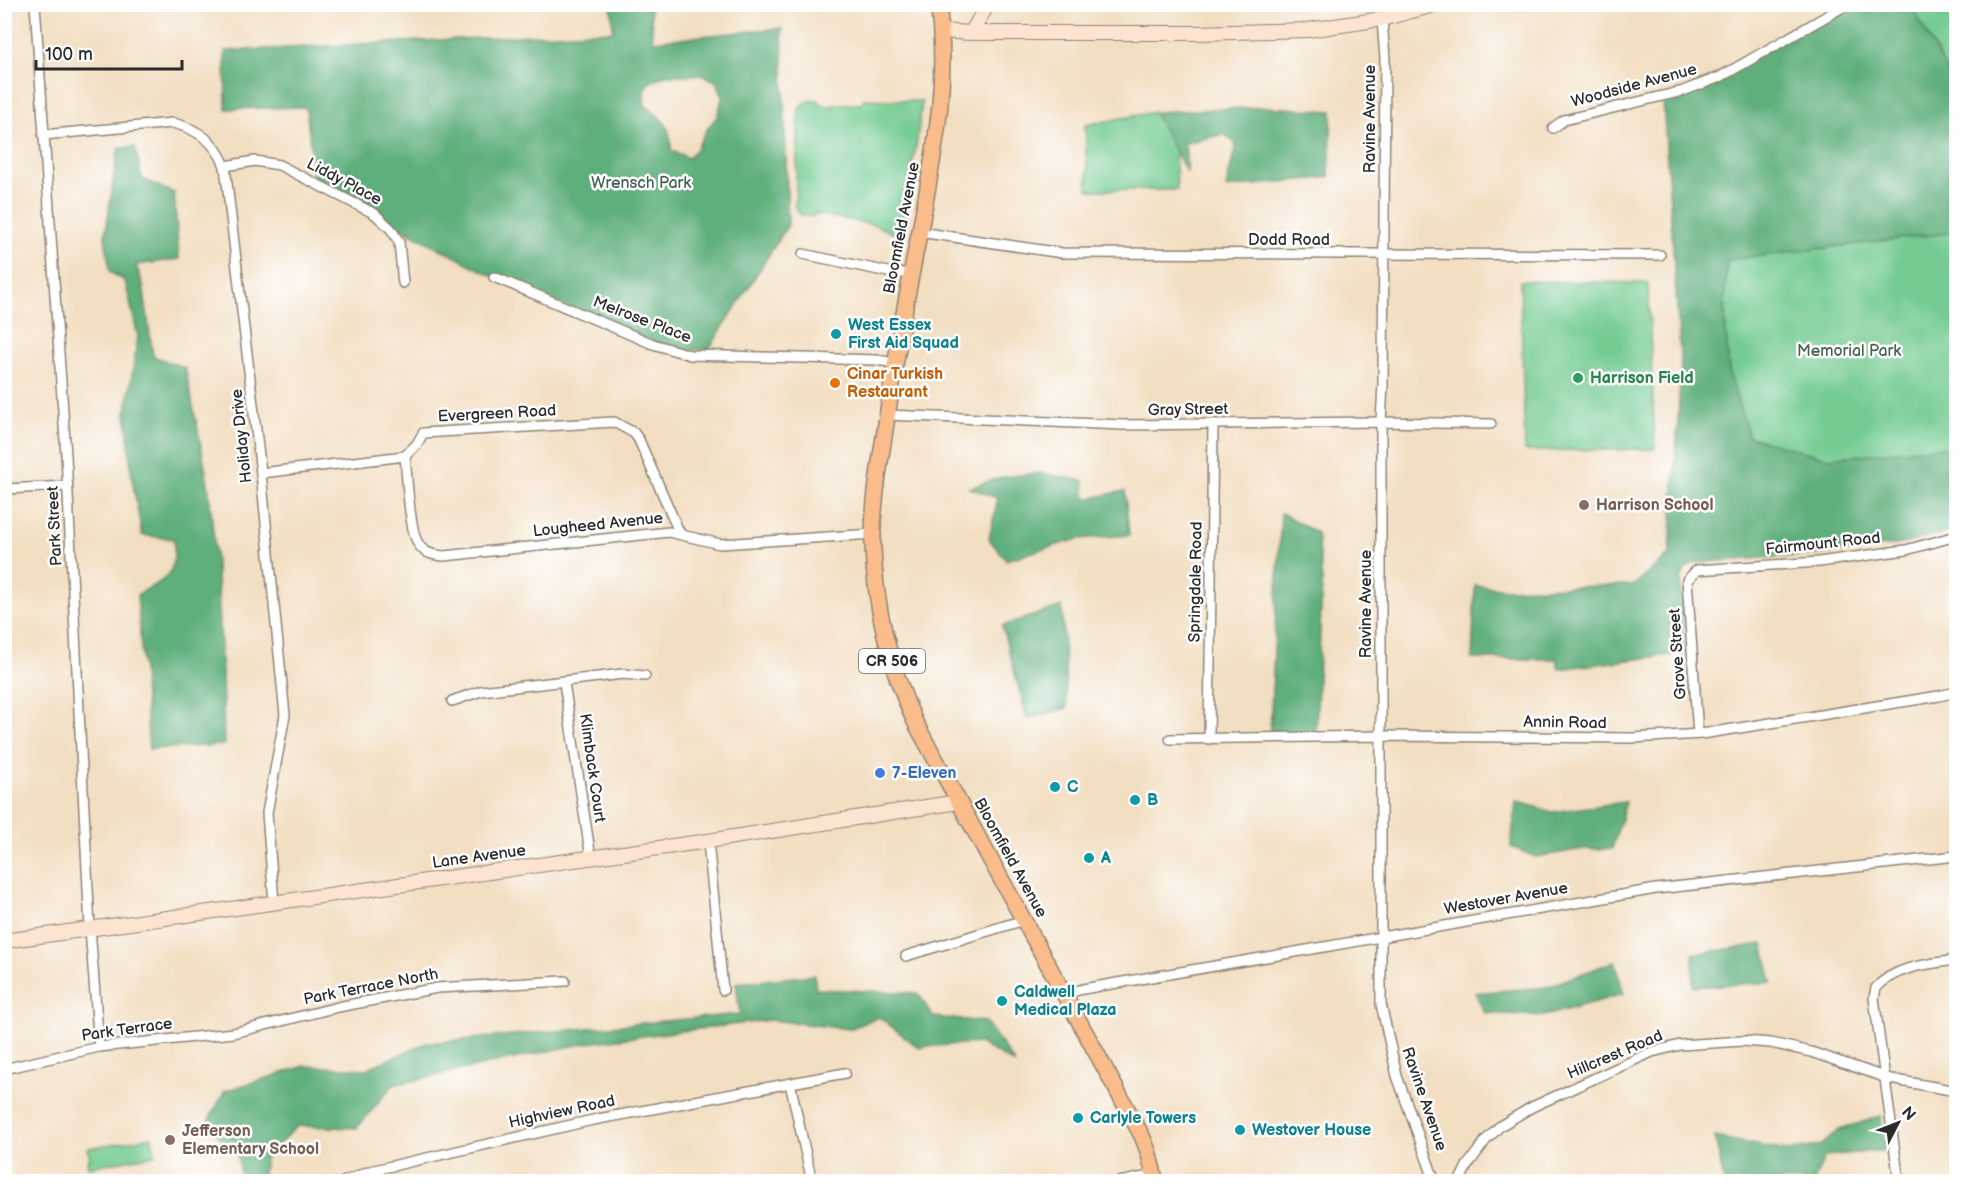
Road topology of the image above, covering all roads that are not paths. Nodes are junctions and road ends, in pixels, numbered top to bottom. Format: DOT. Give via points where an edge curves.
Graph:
graph roads {
  1 [pos="35,4"];
  2 [pos="938,4"];
  3 [pos="988,4"];
  4 [pos="1438,4"];
  5 [pos="1848,4"];
  6 [pos="1382,19"];
  7 [pos="941,31"];
  8 [pos="971,33"];
  9 [pos="1554,128"];
  10 [pos="43,135"];
  11 [pos="225,166"];
  12 [pos="919,232"];
  13 [pos="803,254"];
  14 [pos="1384,255"];
  15 [pos="1660,255"];
  16 [pos="912,273"];
  17 [pos="494,277"];
  18 [pos="403,283"];
  19 [pos="895,363"];
  20 [pos="887,416"];
  21 [pos="1381,422"];
  22 [pos="1213,424"];
  23 [pos="1491,424"];
  24 [pos="405,456"];
  25 [pos="261,473"];
  26 [pos="68,486"];
  27 [pos="4,489"];
  28 [pos="680,534"];
  29 [pos="873,534"];
  30 [pos="1956,536"];
  31 [pos="1692,574"];
  32 [pos="645,676"];
  33 [pos="564,682"];
  34 [pos="1956,692"];
  35 [pos="452,701"];
  36 [pos="1698,734"];
  37 [pos="1381,736"];
  38 [pos="1170,739"];
  39 [pos="1209,739"];
  40 [pos="958,802"];
  41 [pos="708,841"];
  42 [pos="1956,856"];
  43 [pos="591,858"];
  44 [pos="274,903"];
  45 [pos="1024,920"];
  46 [pos="90,928"];
  47 [pos="1380,936"];
  48 [pos="4,941"];
  49 [pos="906,956"];
  50 [pos="1956,960"];
  51 [pos="565,981"];
  52 [pos="723,990"];
  53 [pos="1064,994"];
  54 [pos="255,1028"];
  55 [pos="99,1047"];
  56 [pos="4,1069"];
  57 [pos="845,1073"];
  58 [pos="1885,1077"];
  59 [pos="790,1083"];
  60 [pos="1956,1091"];
  61 [pos="1156,1178"];
  62 [pos="343,1182"];
  63 [pos="812,1182"];
  64 [pos="1119,1182"];
  65 [pos="1435,1182"];
  66 [pos="1459,1182"];
  67 [pos="1899,1182"];
  1 -- 10 [label="street, Park Street"];
  2 -- 7 [label="main road, Bloomfield Avenue / CR 506"];
  3 -- 8 [label="street"];
  4 -- 6 [label="street"];
  5 -- 9 [label="street, Woodside Avenue" via="1720,77 1683,91 1564,120"];
  6 -- 8 [label="street" via="1308,30"];
  6 -- 14 [label="street, Ravine Avenue"];
  7 -- 8 [label="street"];
  7 -- 12 [label="main road, Bloomfield Avenue / CR 506" via="942,96"];
  10 -- 11 [label="street, Holiday Drive" via="173,123 208,139"];
  10 -- 26 [label="street, Park Street"];
  11 -- 18 [label="street, Liddy Place" via="255,160 279,165 375,214 392,229 399,242"];
  11 -- 25 [label="street, Holiday Drive"];
  12 -- 14 [label="street, Dodd Road" via="1062,253"];
  12 -- 16 [label="main road, Bloomfield Avenue / CR 506"];
  13 -- 16 [label="street" via="893,273"];
  14 -- 15 [label="street, Dodd Road"];
  14 -- 21 [label="street, Ravine Avenue"];
  16 -- 19 [label="main road, Bloomfield Avenue / CR 506"];
  17 -- 19 [label="street, Melrose Place" via="653,344 690,355"];
  19 -- 20 [label="main road, Bloomfield Avenue / CR 506"];
  20 -- 22 [label="street, Gray Street" via="1123,425"];
  20 -- 29 [label="main road, Bloomfield Avenue / CR 506"];
  21 -- 22 [label="street, Gray Street"];
  21 -- 23 [label="street, Gray Street"];
  21 -- 37 [label="street, Ravine Avenue"];
  22 -- 39 [label="street, Springdale Road"];
  24 -- 25 [label="street"];
  24 -- 28 [label="street, Evergreen Road" via="423,433 614,422 639,440"];
  24 -- 28 [label="street, Lougheed Avenue" via="415,538 419,546 434,555 653,533"];
  25 -- 44 [label="street, Holiday Drive" via="285,715 267,813"];
  26 -- 27 [label="street"];
  26 -- 46 [label="street, Park Street"];
  28 -- 29 [label="street, Lougheed Avenue" via="720,544"];
  29 -- 40 [label="main road, Bloomfield Avenue / CR 506" via="877,597 889,653 915,723"];
  30 -- 31 [label="street, Fairmount Road" via="1906,550 1819,562 1697,570"];
  31 -- 36 [label="street, Grove Street" via="1687,580"];
  32 -- 33 [label="street" via="623,674"];
  33 -- 35 [label="street" via="481,691"];
  33 -- 43 [label="street, Klimback Court"];
  34 -- 36 [label="street, Annin Road"];
  36 -- 37 [label="street, Annin Road" via="1632,738"];
  37 -- 39 [label="street, Annin Road"];
  37 -- 47 [label="street, Ravine Avenue"];
  38 -- 39 [label="street, Annin Road"];
  40 -- 41 [label="street, Lane Avenue"];
  40 -- 45 [label="main road, Bloomfield Avenue / CR 506"];
  41 -- 43 [label="street, Lane Avenue"];
  41 -- 52 [label="street"];
  42 -- 47 [label="street, Westover Avenue" via="1656,889"];
  43 -- 44 [label="street, Lane Avenue"];
  44 -- 46 [label="street, Lane Avenue"];
  45 -- 49 [label="street"];
  45 -- 53 [label="main road, Bloomfield Avenue / CR 506"];
  46 -- 48 [label="street, Lane Avenue"];
  46 -- 55 [label="street, Park Street"];
  47 -- 53 [label="street, Westover Avenue"];
  47 -- 65 [label="street, Ravine Avenue" via="1381,1004 1388,1041"];
  50 -- 58 [label="street" via="1899,971 1876,988"];
  51 -- 54 [label="street, Park Terrace North" via="437,988"];
  53 -- 61 [label="main road, Bloomfield Avenue / CR 506" via="1142,1136"];
  54 -- 55 [label="street, Park Terrace"];
  55 -- 56 [label="street, Park Terrace"];
  57 -- 59 [label="street, Highview Road"];
  58 -- 60 [label="street, Hillcrest Road"];
  58 -- 66 [label="street, Hillcrest Road" via="1771,1044 1743,1041 1680,1045 1652,1052 1532,1107 1500,1126 1486,1140"];
  58 -- 67 [label="street"];
  59 -- 62 [label="street, Highview Road" via="593,1120 370,1171"];
  59 -- 63 [label="street"];
  61 -- 64 [label="street"];
}
